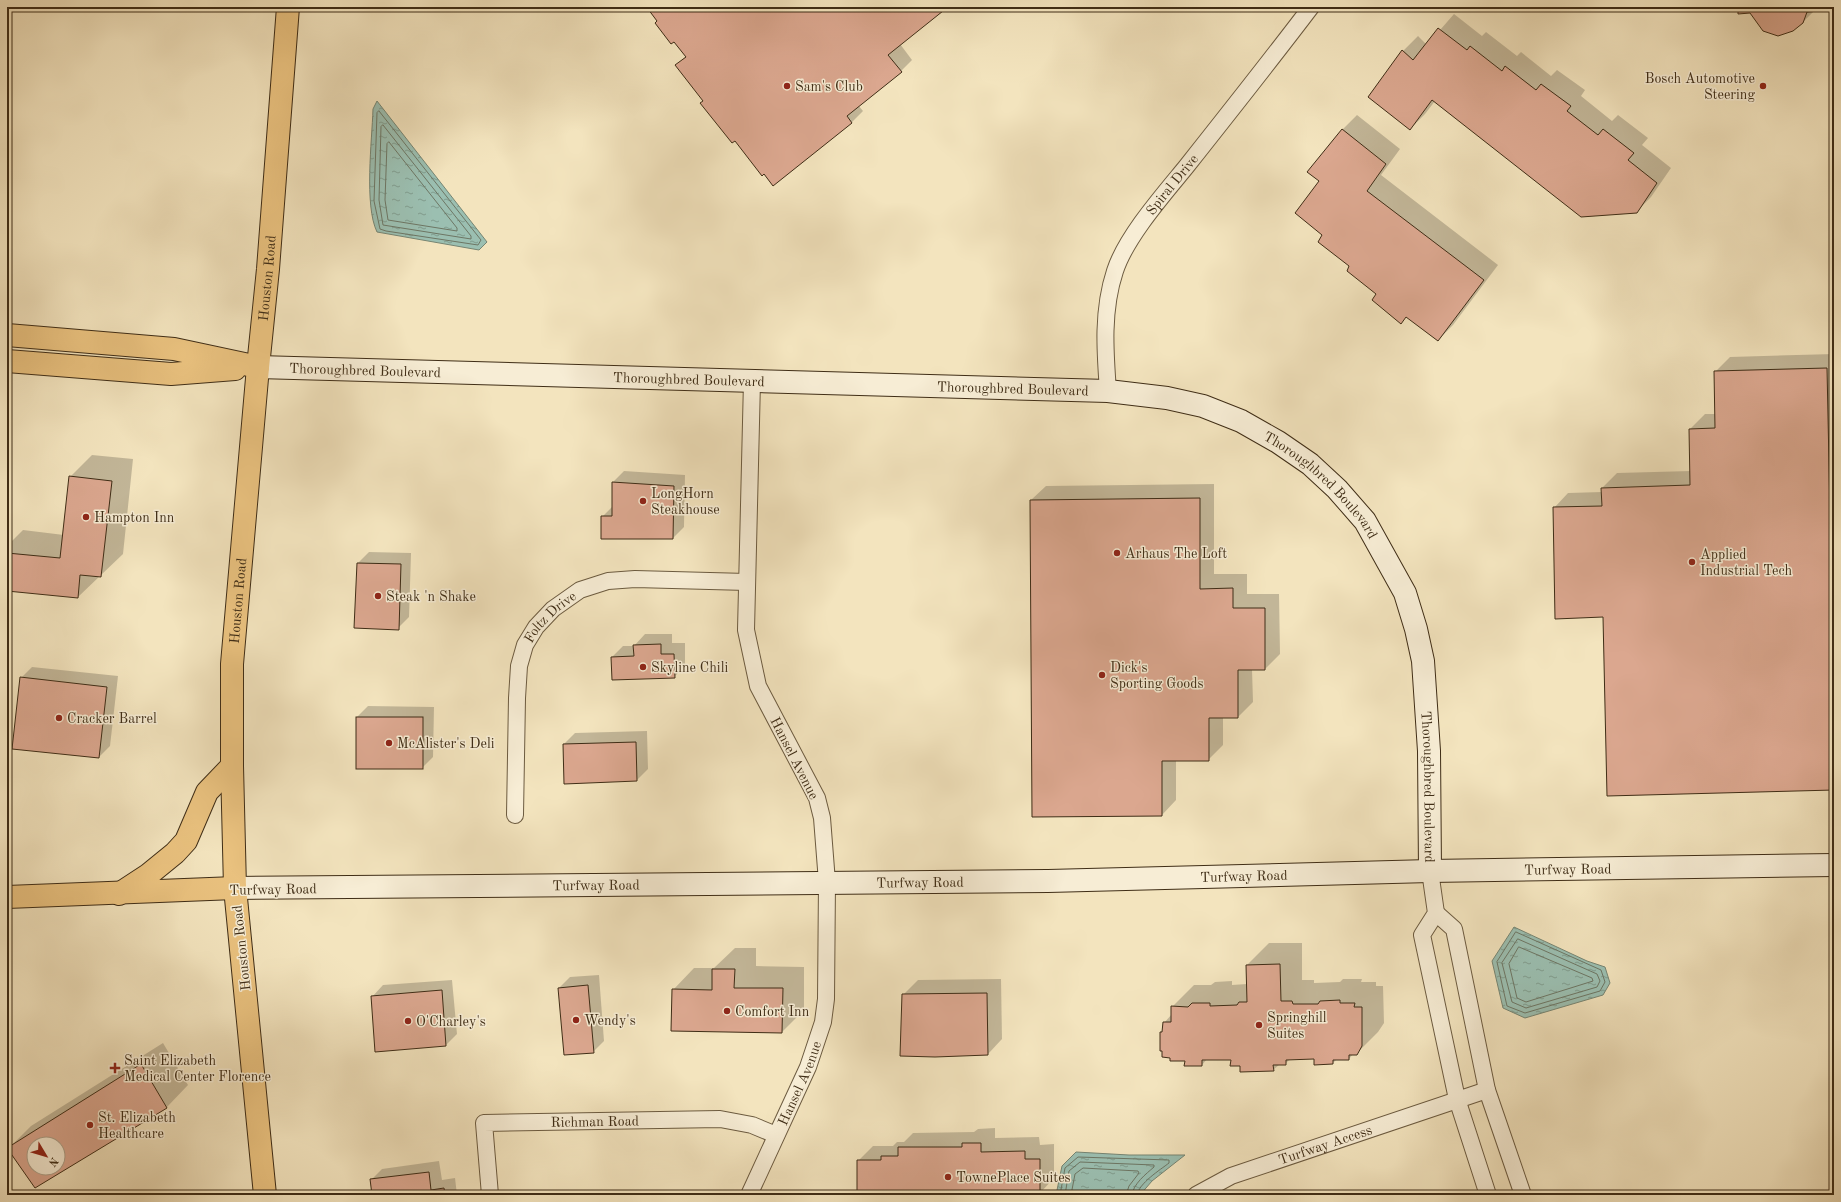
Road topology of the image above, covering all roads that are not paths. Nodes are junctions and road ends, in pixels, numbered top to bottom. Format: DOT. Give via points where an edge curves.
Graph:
graph roads {
  1 [pos="288,7"];
  2 [pos="1311,7"];
  3 [pos="7,335"];
  4 [pos="7,361"];
  5 [pos="258,367"];
  6 [pos="752,381"];
  7 [pos="1108,391"];
  8 [pos="747,582"];
  9 [pos="232,766"];
  10 [pos="515,815"];
  11 [pos="1834,865"];
  12 [pos="1430,871"];
  13 [pos="827,882"];
  14 [pos="235,888"];
  15 [pos="119,894"];
  16 [pos="7,897"];
  17 [pos="1436,913"];
  18 [pos="1487,1090"];
  19 [pos="1457,1099"];
  20 [pos="776,1135"];
  21 [pos="265,1195"];
  22 [pos="490,1195"];
  23 [pos="749,1195"];
  24 [pos="1196,1195"];
  25 [pos="1488,1195"];
  26 [pos="1523,1195"];
  1 -- 5 [label="main road, Houston Road"];
  2 -- 7 [label="street, Spiral Drive" via="1150,212 1123,252 1115,269 1107,306"];
  3 -- 5 [label="main road" via="174,349"];
  4 -- 5 [label="main road" via="171,374"];
  5 -- 6 [label="main road, Thoroughbred Boulevard"];
  5 -- 9 [label="main road, Houston Road" via="232,664"];
  6 -- 7 [label="main road, Thoroughbred Boulevard"];
  6 -- 8 [label="street, Hansel Avenue"];
  7 -- 12 [label="main road, Thoroughbred Boulevard" via="1167,398 1203,406 1241,421 1310,464 1337,489 1365,521 1405,593 1423,661 1429,751"];
  8 -- 10 [label="street, Foltz Drive" via="635,579 608,581 580,590 553,609 536,627 525,645 519,666"];
  8 -- 13 [label="street, Hansel Avenue" via="746,630 758,686 818,798"];
  9 -- 14 [label="main road, Houston Road"];
  9 -- 15 [label="main road" via="207,792 186,841 148,875"];
  11 -- 12 [label="main road, Turfway Road"];
  12 -- 13 [label="main road, Turfway Road" via="1048,881"];
  12 -- 17 [label="street"];
  13 -- 14 [label="main road, Turfway Road"];
  13 -- 20 [label="street, Hansel Avenue" via="823,1022 808,1067"];
  14 -- 15 [label="main road, Turfway Road"];
  14 -- 21 [label="main road, Houston Road"];
  15 -- 16 [label="main road, Turfway Road"];
  17 -- 18 [label="street" via="1454,929"];
  17 -- 19 [label="street" via="1422,935"];
  18 -- 19 [label="street, Turfway Access"];
  18 -- 26 [label="street"];
  19 -- 24 [label="street, Turfway Access" via="1231,1176"];
  19 -- 25 [label="street"];
  20 -- 22 [label="street, Richman Road" via="752,1125 720,1119 484,1123"];
  20 -- 23 [label="street, Hansel Avenue"];
}
